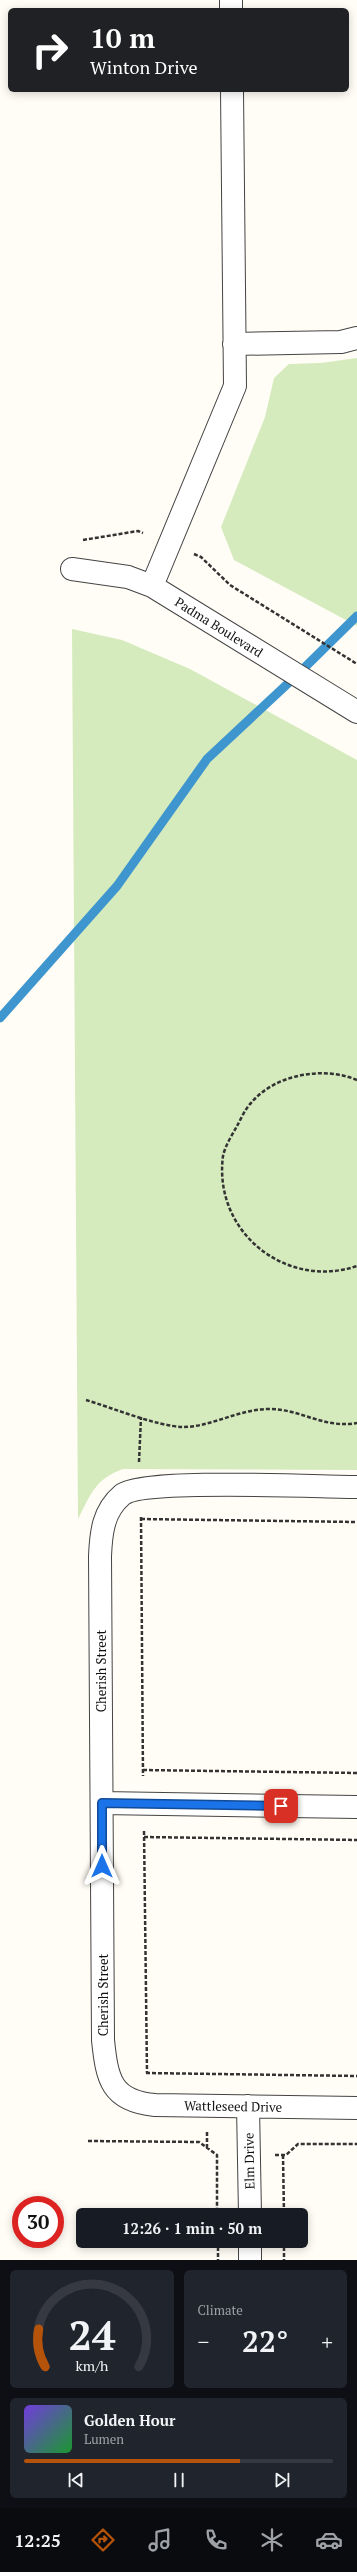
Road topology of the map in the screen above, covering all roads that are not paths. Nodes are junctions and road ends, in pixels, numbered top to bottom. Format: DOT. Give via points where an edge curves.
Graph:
graph roads {
  1 [pos="232,92"];
  2 [pos="357,338"];
  3 [pos="234,344"];
  4 [pos="72,569"];
  5 [pos="152,586"];
  6 [pos="357,712"];
  7 [pos="357,1488"];
  8 [pos="102,1803"];
  9 [pos="357,1807"];
  10 [pos="114,2088"];
  11 [pos="248,2106"];
  12 [pos="357,2108"];
  13 [pos="250,2208"];
  14 [pos="250,2248"];
  15 [pos="250,2260"];
  1 -- 3 [label="street"];
  2 -- 3 [label="street" via="341,342"];
  3 -- 5 [label="street" via="235,386"];
  4 -- 5 [label="street, Padma Boulevard" via="128,577"];
  5 -- 6 [label="street, Padma Boulevard"];
  7 -- 8 [label="street, Cherish Street" via="190,1485 137,1488 123,1494 112,1504 101,1533"];
  8 -- 9 [label="street"];
  8 -- 10 [label="street, Cherish Street" via="103,2040 105,2061"];
  10 -- 11 [label="street, Wattleseed Drive" via="142,2104"];
  11 -- 12 [label="street, Wattleseed Drive"];
  11 -- 13 [label="street, Elm Drive"];
  14 -- 15 [label="street"];
}
